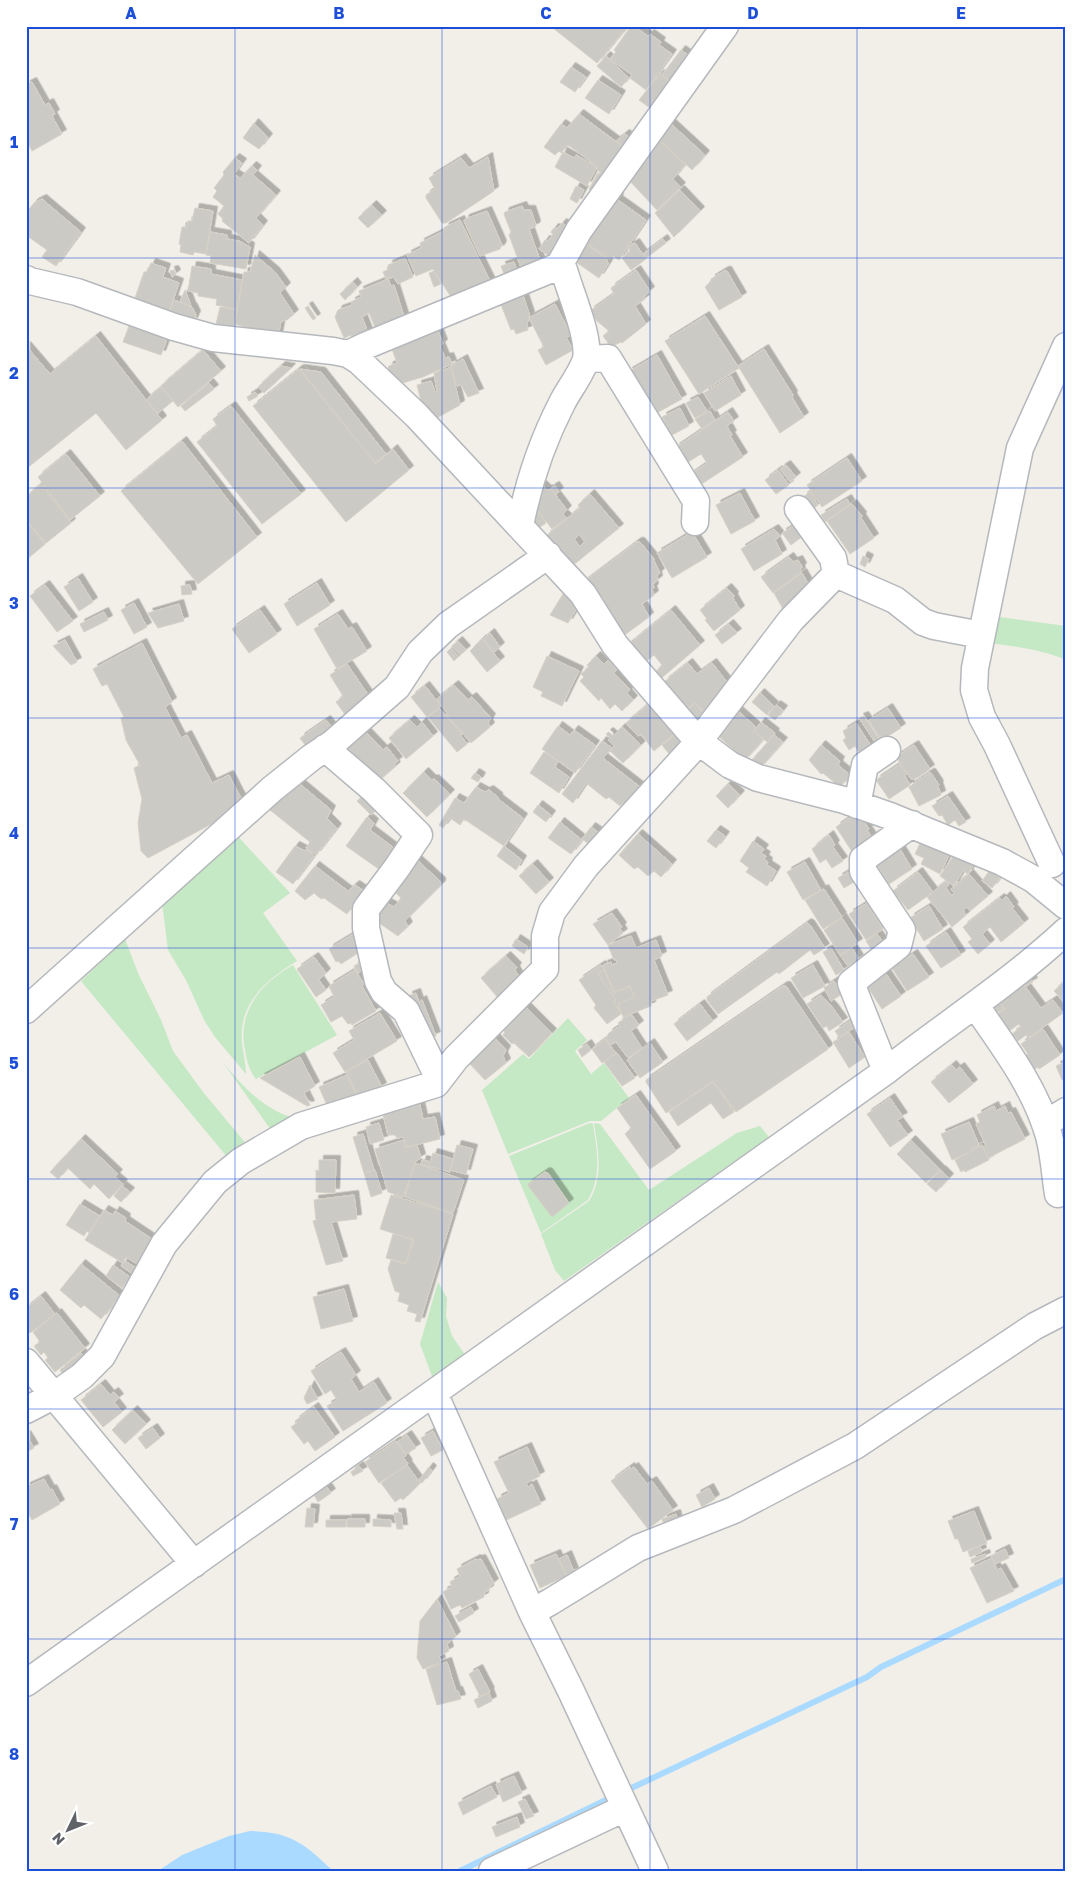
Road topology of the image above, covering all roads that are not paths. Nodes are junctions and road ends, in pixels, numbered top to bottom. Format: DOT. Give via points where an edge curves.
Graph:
graph roads {
  1 [pos="724,26"];
  2 [pos="559,266"];
  3 [pos="28,281"];
  4 [pos="1066,346"];
  5 [pos="348,354"];
  6 [pos="586,359"];
  7 [pos="798,509"];
  8 [pos="695,522"];
  9 [pos="520,526"];
  10 [pos="548,555"];
  11 [pos="836,574"];
  12 [pos="981,636"];
  13 [pos="698,740"];
  14 [pos="325,748"];
  15 [pos="887,750"];
  16 [pos="856,804"];
  17 [pos="912,824"];
  18 [pos="1050,866"];
  19 [pos="1066,906"];
  20 [pos="1066,931"];
  21 [pos="975,1005"];
  22 [pos="26,1010"];
  23 [pos="886,1071"];
  24 [pos="440,1079"];
  25 [pos="1055,1117"];
  26 [pos="1058,1194"];
  27 [pos="1066,1310"];
  28 [pos="26,1362"];
  29 [pos="434,1393"];
  30 [pos="55,1396"];
  31 [pos="26,1410"];
  32 [pos="194,1564"];
  33 [pos="532,1612"];
  34 [pos="26,1683"];
  35 [pos="625,1808"];
  36 [pos="492,1871"];
  37 [pos="655,1871"];
  1 -- 2 [label="street" via="579,230"];
  2 -- 5 [label="street"];
  2 -- 6 [label="street" via="564,270 584,334"];
  3 -- 5 [label="street" via="77,292 174,328 213,338"];
  4 -- 12 [label="street" via="1020,448"];
  5 -- 9 [label="street" via="373,373 417,416"];
  6 -- 8 [label="street" via="608,358 696,501"];
  6 -- 9 [label="street" via="548,433"];
  7 -- 11 [label="street" via="833,558"];
  9 -- 10 [label="street"];
  10 -- 13 [label="street" via="583,594 615,645"];
  10 -- 14 [label="street" via="448,625 420,652 397,687"];
  11 -- 12 [label="street" via="895,600 923,622"];
  11 -- 13 [label="street" via="791,620"];
  12 -- 18 [label="street" via="974,690 982,717"];
  13 -- 16 [label="street" via="730,765 758,778"];
  13 -- 24 [label="street" via="586,866 552,912 545,936 545,970 456,1058"];
  14 -- 22 [label="street" via="272,789"];
  14 -- 24 [label="street" via="419,835 366,908 366,928 378,981 384,992 406,1011"];
  15 -- 16 [label="street" via="865,765"];
  16 -- 17 [label="street"];
  17 -- 18 [label="street" via="1002,862"];
  17 -- 23 [label="street" via="863,858 863,872 902,930 898,946 851,983"];
  18 -- 19 [label="street"];
  20 -- 21 [label="street"];
  21 -- 23 [label="street"];
  21 -- 25 [label="street" via="1016,1063 1033,1094"];
  23 -- 29 [label="street"];
  24 -- 30 [label="street" via="436,1084 301,1126 241,1161 215,1182 164,1244 102,1356"];
  25 -- 26 [label="street" via="1050,1138"];
  27 -- 33 [label="street" via="1034,1326 855,1446 734,1510 638,1548"];
  28 -- 30 [label="street"];
  29 -- 32 [label="street"];
  29 -- 33 [label="street"];
  30 -- 31 [label="street"];
  30 -- 32 [label="street"];
  32 -- 34 [label="street"];
  33 -- 35 [label="street"];
  35 -- 36 [label="street"];
  35 -- 37 [label="street"];
}
